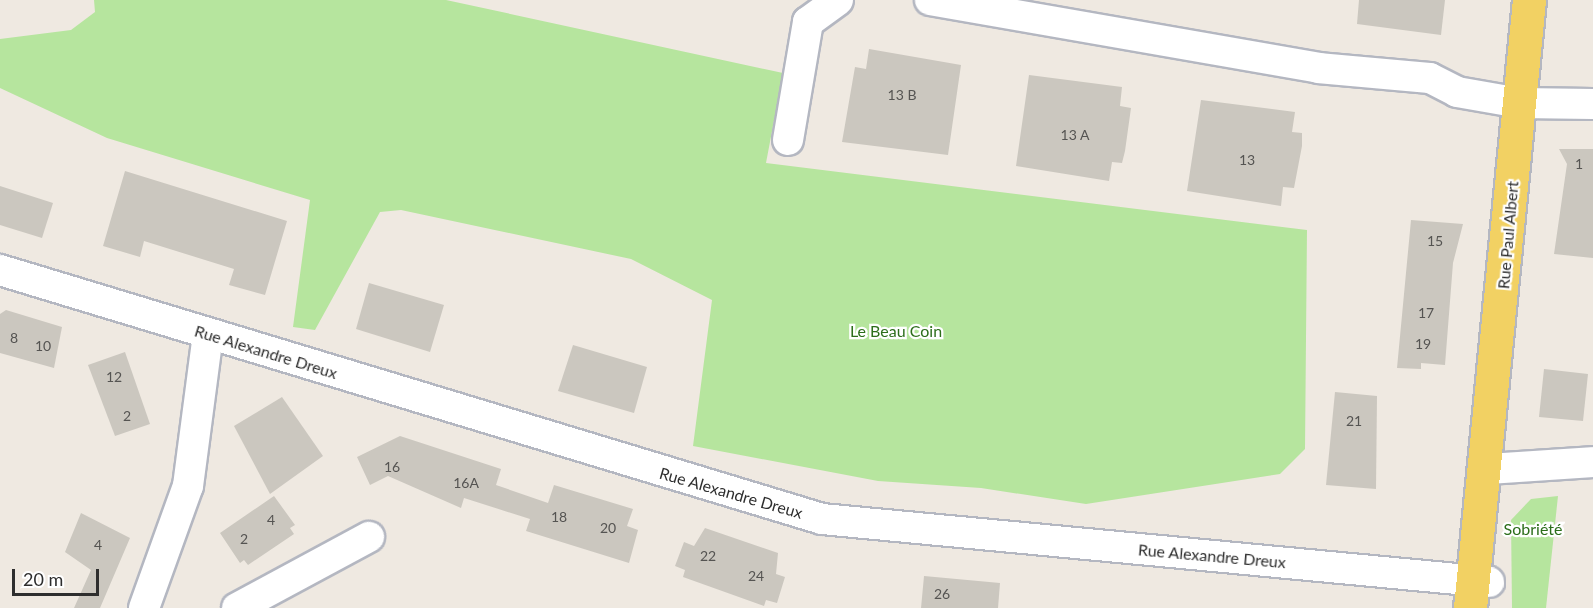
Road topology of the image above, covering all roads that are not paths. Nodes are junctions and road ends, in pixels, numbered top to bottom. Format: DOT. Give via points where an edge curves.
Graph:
graph roads {
  1 [pos="838,0"];
  2 [pos="930,0"];
  3 [pos="1529,0"];
  4 [pos="806,11"];
  5 [pos="1520,103"];
  6 [pos="1593,104"];
  7 [pos="788,140"];
  8 [pos="0,270"];
  9 [pos="208,334"];
  10 [pos="1593,462"];
  11 [pos="1488,470"];
  12 [pos="369,537"];
  13 [pos="1480,594"];
  14 [pos="145,608"];
  15 [pos="237,608"];
  1 -- 4 [label="street"];
  2 -- 5 [label="street" via="1318,69 1430,78 1457,92"];
  3 -- 5 [label="main road, Rue Paul Albert"];
  4 -- 7 [label="street"];
  5 -- 6 [label="street"];
  5 -- 11 [label="main road, Rue Paul Albert"];
  8 -- 9 [label="street, Rue Alexandre Dreux"];
  9 -- 13 [label="street, Rue Alexandre Dreux" via="822,519"];
  9 -- 14 [label="street" via="188,486"];
  10 -- 11 [label="street"];
  11 -- 13 [label="main road, Rue Paul Albert"];
  12 -- 15 [label="street"];
}
